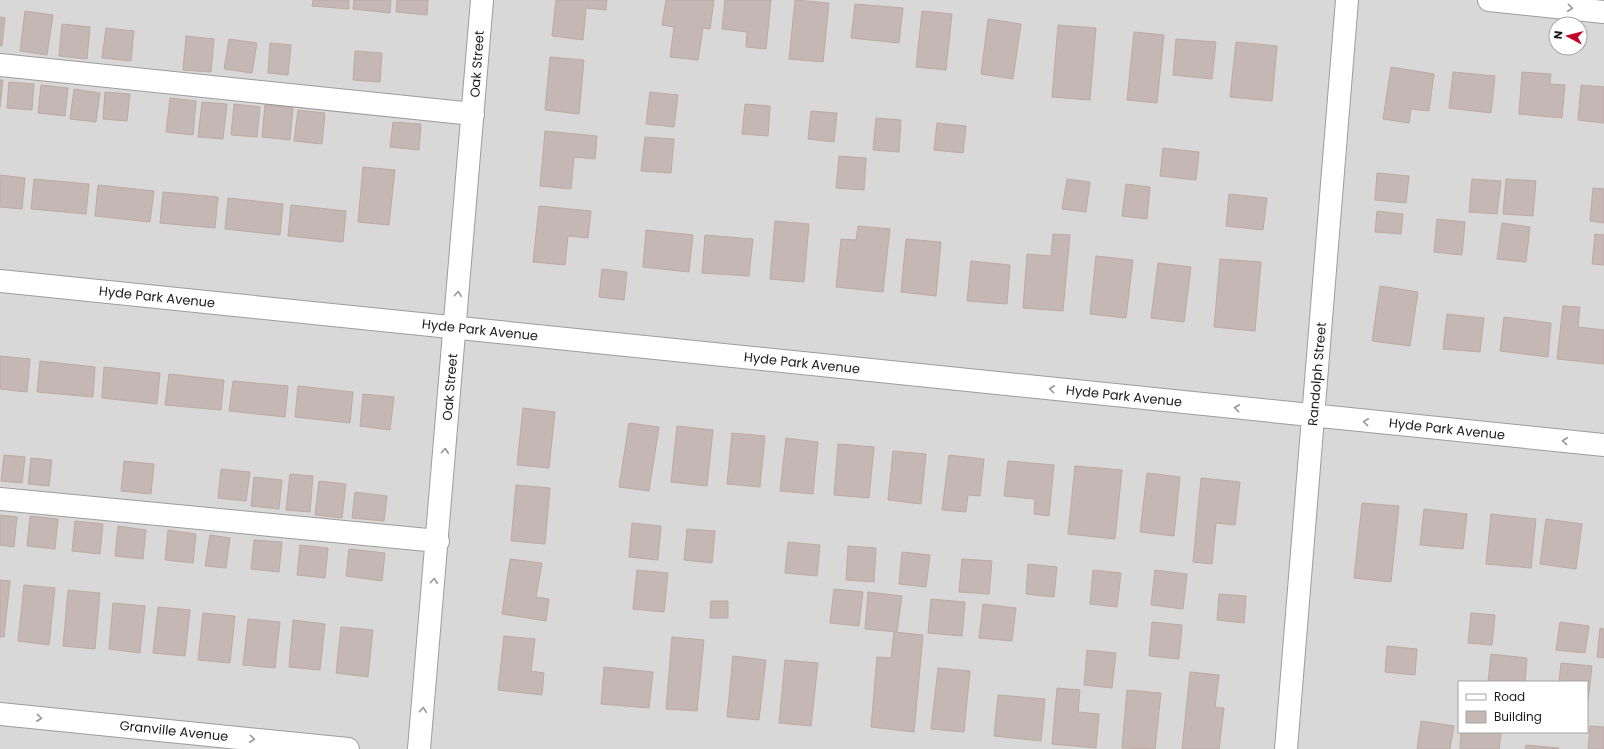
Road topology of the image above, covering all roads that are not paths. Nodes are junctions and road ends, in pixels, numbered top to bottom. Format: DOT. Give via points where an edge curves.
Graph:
graph roads {
  1 [pos="482,0"];
  2 [pos="1347,0"];
  3 [pos="1490,0"];
  4 [pos="1604,12"];
  5 [pos="0,65"];
  6 [pos="473,114"];
  7 [pos="0,281"];
  8 [pos="455,327"];
  9 [pos="1313,416"];
  10 [pos="1604,445"];
  11 [pos="0,499"];
  12 [pos="438,540"];
  13 [pos="0,714"];
  14 [pos="348,749"];
  15 [pos="419,749"];
  16 [pos="1286,749"];
  1 -- 6 [label="street, Oak Street"];
  2 -- 9 [label="street, Randolph Street"];
  3 -- 4 [label="street, one-way"];
  5 -- 6 [label="street"];
  8 -- 6 [label="street, Oak Street, one-way"];
  7 -- 8 [label="street, Hyde Park Avenue"];
  9 -- 8 [label="street, Hyde Park Avenue, one-way"];
  12 -- 8 [label="street, Oak Street, one-way"];
  10 -- 9 [label="street, Hyde Park Avenue, one-way"];
  9 -- 16 [label="street, Randolph Street"];
  11 -- 12 [label="street"];
  15 -- 12 [label="street, Oak Street, one-way"];
  13 -- 14 [label="street, Granville Avenue, one-way"];
}
